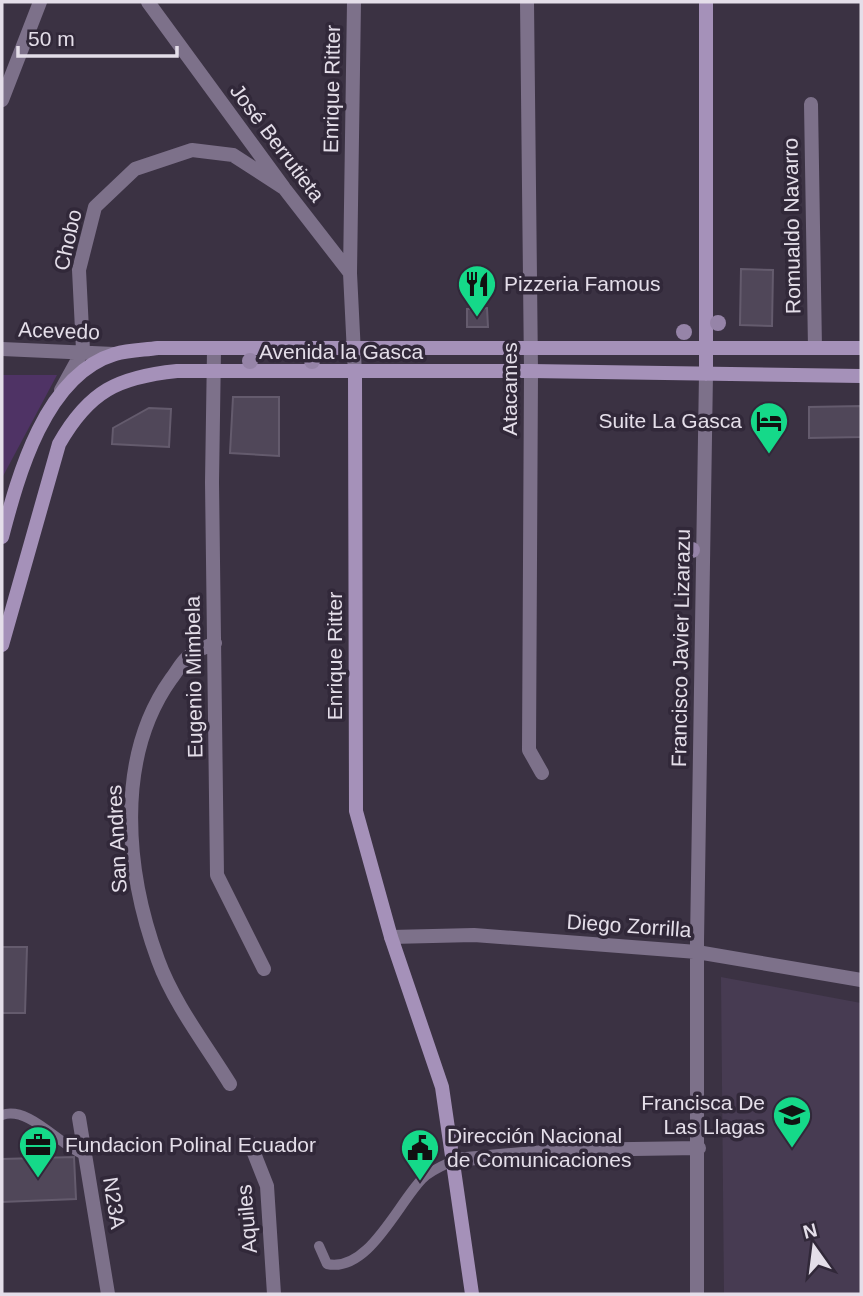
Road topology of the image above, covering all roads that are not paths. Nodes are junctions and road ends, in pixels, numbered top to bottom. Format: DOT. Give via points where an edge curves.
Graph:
graph roads {
  1 [pos="40,2"];
  2 [pos="148,2"];
  3 [pos="354,2"];
  4 [pos="527,2"];
  5 [pos="706,2"];
  6 [pos="2,100"];
  7 [pos="811,104"];
  8 [pos="284,188"];
  9 [pos="350,273"];
  10 [pos="530,346"];
  11 [pos="707,347"];
  12 [pos="815,348"];
  13 [pos="861,348"];
  14 [pos="2,349"];
  15 [pos="215,349"];
  16 [pos="354,349"];
  17 [pos="83,350"];
  18 [pos="114,354"];
  19 [pos="531,371"];
  20 [pos="214,374"];
  21 [pos="355,374"];
  22 [pos="706,374"];
  23 [pos="861,376"];
  24 [pos="52,406"];
  25 [pos="2,537"];
  26 [pos="215,643"];
  27 [pos="2,645"];
  28 [pos="542,773"];
  29 [pos="391,937"];
  30 [pos="697,952"];
  31 [pos="264,969"];
  32 [pos="861,980"];
  33 [pos="230,1084"];
  34 [pos="2,1115"];
  35 [pos="79,1118"];
  36 [pos="250,1143"];
  37 [pos="699,1148"];
  38 [pos="85,1155"];
  39 [pos="455,1160"];
  40 [pos="318,1246"];
  41 [pos="108,1294"];
  42 [pos="274,1294"];
  43 [pos="472,1294"];
  44 [pos="697,1294"];
  1 -- 6 [label="street"];
  2 -- 8 [label="street, José Berrutieta"];
  3 -- 9 [label="street, Enrique Ritter"];
  4 -- 10 [label="street, Atacames"];
  5 -- 11 [label="main road, Francisco Javier Lizarazu"];
  7 -- 12 [label="street, Romualdo Navarro"];
  8 -- 9 [label="street, José Berrutieta"];
  8 -- 17 [label="street, Chobo" via="233,155 192,150 135,169 95,207 79,270"];
  9 -- 16 [label="street, Enrique Ritter"];
  10 -- 11 [label="main road, Avenida la Gasca"];
  10 -- 16 [label="main road, Avenida la Gasca"];
  10 -- 19 [label="street, Atacames"];
  11 -- 12 [label="main road, Avenida la Gasca"];
  11 -- 22 [label="main road, Francisco Javier Lizarazu"];
  12 -- 13 [label="main road, Avenida la Gasca"];
  14 -- 17 [label="street, Acevedo"];
  15 -- 16 [label="main road, Avenida la Gasca"];
  15 -- 18 [label="main road, Avenida la Gasca" via="158,348"];
  15 -- 20 [label="street, Eugenio Mimbela"];
  16 -- 21 [label="street, Enrique Ritter"];
  17 -- 18 [label="street, Acevedo"];
  17 -- 24 [label="street"];
  18 -- 24 [label="main road, Avenida la Gasca" via="79,376"];
  19 -- 21 [label="main road, Avenida la Gasca"];
  19 -- 22 [label="main road, Avenida la Gasca"];
  19 -- 28 [label="street, Atacames" via="529,750"];
  20 -- 21 [label="main road, Avenida la Gasca"];
  20 -- 26 [label="street, Eugenio Mimbela"];
  20 -- 27 [label="main road, Avenida la Gasca" via="177,372 122,380 76,416 59,444"];
  21 -- 29 [label="main road, Enrique Ritter" via="356,811"];
  22 -- 23 [label="main road, Avenida la Gasca"];
  22 -- 30 [label="street, Francisco Javier Lizarazu"];
  24 -- 25 [label="main road, Avenida la Gasca" via="19,475"];
  26 -- 31 [label="street, Eugenio Mimbela" via="217,875"];
  26 -- 33 [label="street, San Andres" via="187,657 145,722 137,754 132,816 140,896 158,960"];
  29 -- 30 [label="street, Diego Zorrilla" via="474,935"];
  29 -- 39 [label="main road, Enrique Ritter" via="442,1087"];
  30 -- 32 [label="street, Diego Zorrilla"];
  30 -- 37 [label="street, Francisco Javier Lizarazu"];
  34 -- 38 [label="lane" via="34,1121"];
  35 -- 38 [label="street, N23A"];
  36 -- 42 [label="street, Aquiles" via="267,1186"];
  37 -- 39 [label="street" via="567,1150"];
  37 -- 44 [label="street, Francisco Javier Lizarazu"];
  38 -- 41 [label="street, N23A"];
  39 -- 40 [label="lane" via="423,1178 365,1253 352,1263 340,1267 327,1264"];
  39 -- 43 [label="main road, Enrique Ritter"];
}
